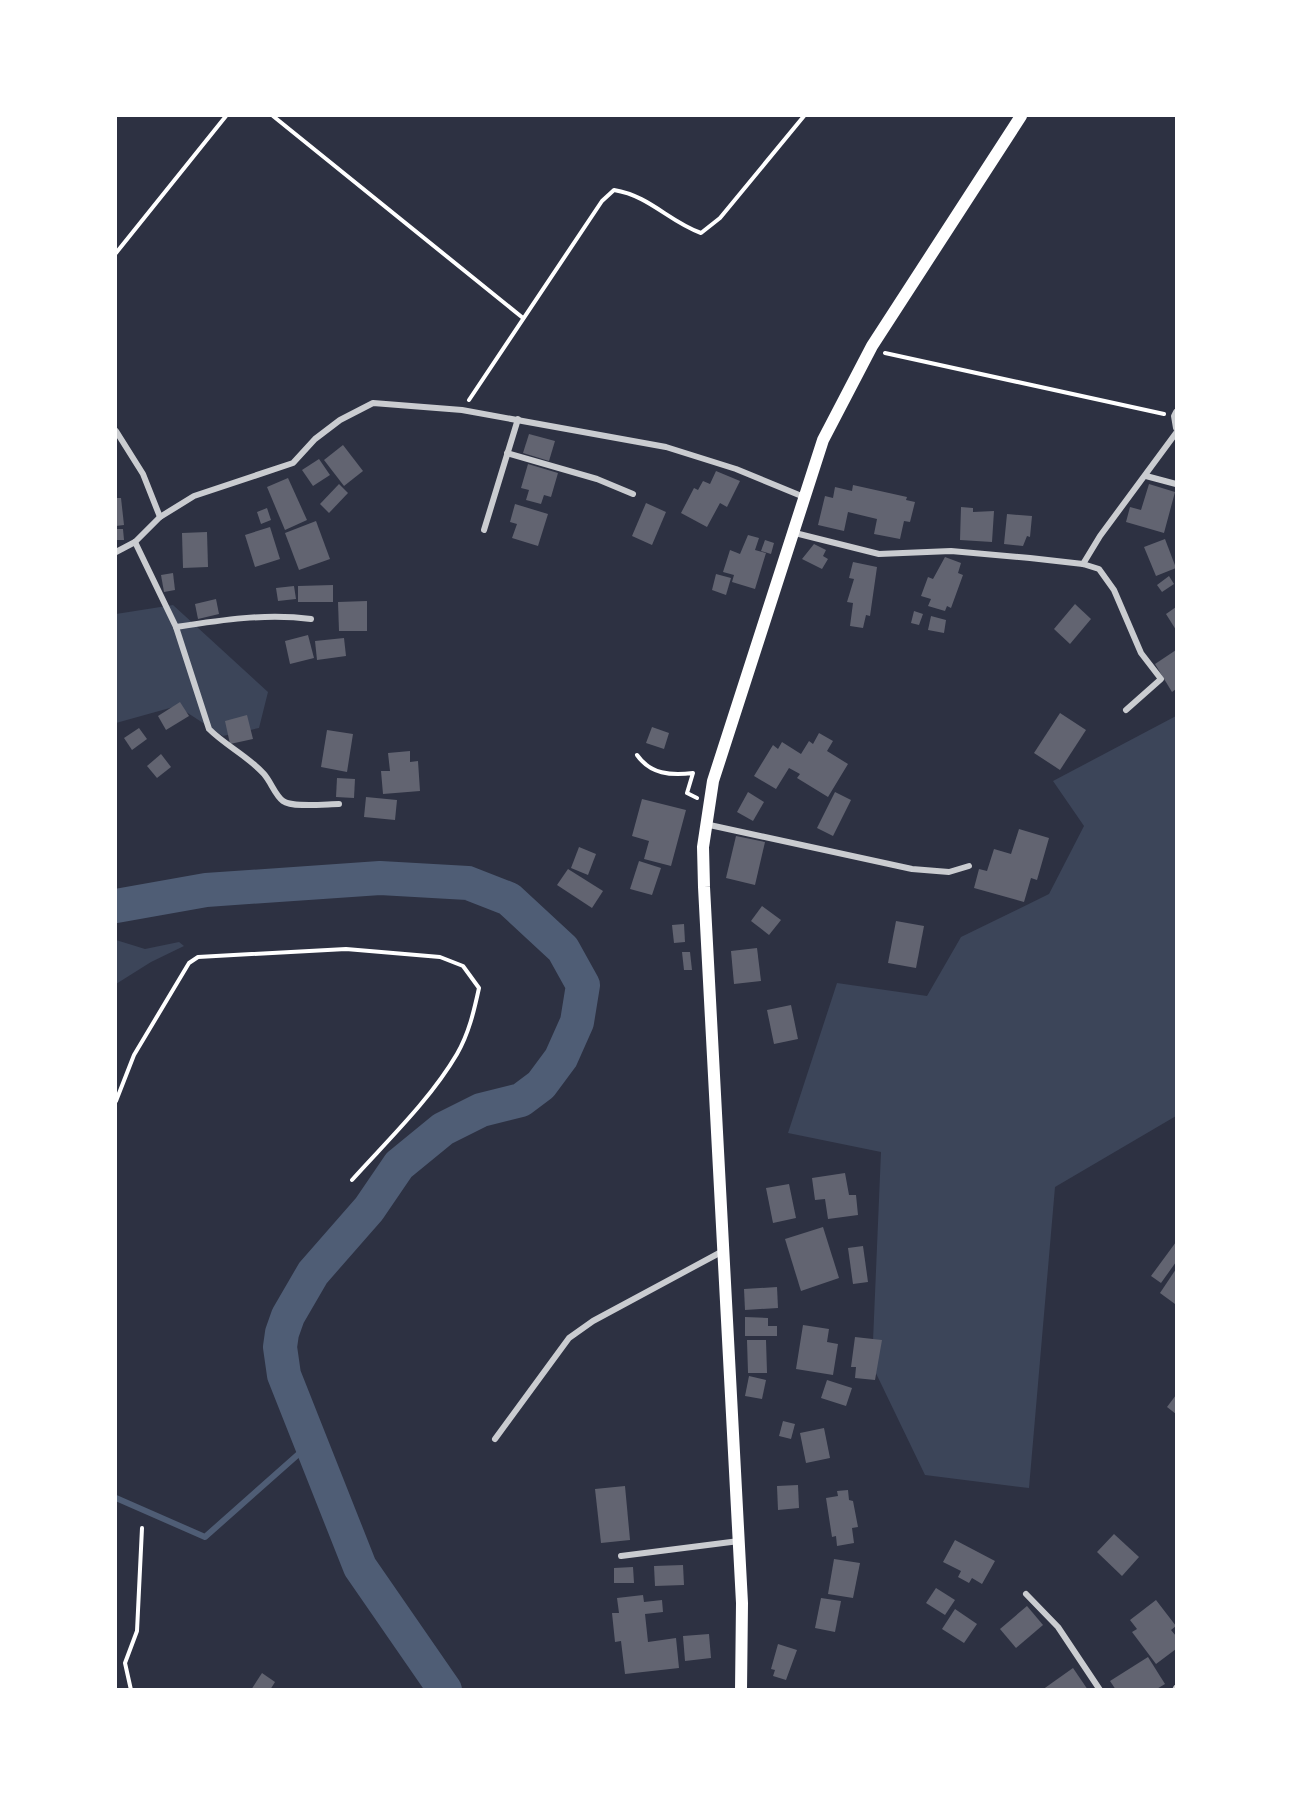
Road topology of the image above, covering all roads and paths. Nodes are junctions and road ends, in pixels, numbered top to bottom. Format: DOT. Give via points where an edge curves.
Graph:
graph roads {
  1 [pos="226,116"];
  2 [pos="273,116"];
  3 [pos="804,116"];
  4 [pos="1021,116"];
  5 [pos="116,253"];
  6 [pos="523,318"];
  7 [pos="872,346"];
  8 [pos="462,410"];
  9 [pos="1175,414"];
  10 [pos="518,419"];
  11 [pos="1176,428"];
  12 [pos="116,431"];
  13 [pos="1176,433"];
  14 [pos="507,453"];
  15 [pos="1146,476"];
  16 [pos="1176,484"];
  17 [pos="633,494"];
  18 [pos="805,497"];
  19 [pos="160,518"];
  20 [pos="484,530"];
  21 [pos="795,533"];
  22 [pos="135,542"];
  23 [pos="116,552"];
  24 [pos="1083,564"];
  25 [pos="311,619"];
  26 [pos="176,627"];
  27 [pos="1126,710"];
  28 [pos="637,755"];
  29 [pos="708,803"];
  30 [pos="339,804"];
  31 [pos="705,824"];
  32 [pos="969,866"];
  33 [pos="116,1101"];
  34 [pos="352,1180"];
  35 [pos="724,1250"];
  36 [pos="495,1438"];
  37 [pos="142,1528"];
  38 [pos="739,1541"];
  39 [pos="621,1556"];
  40 [pos="1026,1594"];
  41 [pos="131,1689"];
  42 [pos="741,1689"];
  43 [pos="1100,1689"];
  1 -- 5 [label="path"];
  2 -- 6 [label="path"];
  3 -- 6 [label="path" via="720,218 701,233 635,194 614,190 602,201"];
  4 -- 7 [label="main road"];
  6 -- 8 [label="path"];
  7 -- 9 [label="path" via="888,355"];
  7 -- 18 [label="main road" via="823,440"];
  8 -- 10 [label="street"];
  8 -- 19 [label="street" via="373,403 340,420 293,462 194,496"];
  9 -- 11 [label="street"];
  10 -- 14 [label="street"];
  10 -- 18 [label="street" via="666,447"];
  12 -- 19 [label="street" via="143,474"];
  13 -- 15 [label="street"];
  14 -- 17 [label="street" via="597,479"];
  14 -- 20 [label="street"];
  15 -- 16 [label="street"];
  15 -- 24 [label="street"];
  18 -- 21 [label="main road"];
  19 -- 22 [label="street"];
  21 -- 24 [label="street" via="879,554 951,551"];
  21 -- 29 [label="main road" via="723,743"];
  22 -- 23 [label="street"];
  22 -- 26 [label="street"];
  24 -- 27 [label="street" via="1099,570 1114,590 1141,653 1161,679"];
  25 -- 26 [label="street" via="233,619"];
  26 -- 30 [label="street" via="210,729 219,739 240,751 264,774 282,801 291,805"];
  28 -- 29 [label="path" via="646,766 661,773 693,773 687,793"];
  29 -- 31 [label="main road"];
  31 -- 32 [label="street" via="912,869 949,872"];
  31 -- 35 [label="main road" via="704,877"];
  33 -- 34 [label="path" via="134,1055 189,963 198,957 345,949 440,957 463,966 479,988 472,1022 457,1054"];
  35 -- 36 [label="street" via="569,1338"];
  35 -- 38 [label="main road"];
  37 -- 41 [label="path" via="137,1631 125,1663"];
  38 -- 39 [label="street"];
  38 -- 42 [label="main road"];
  40 -- 43 [label="street" via="1058,1627"];
}
